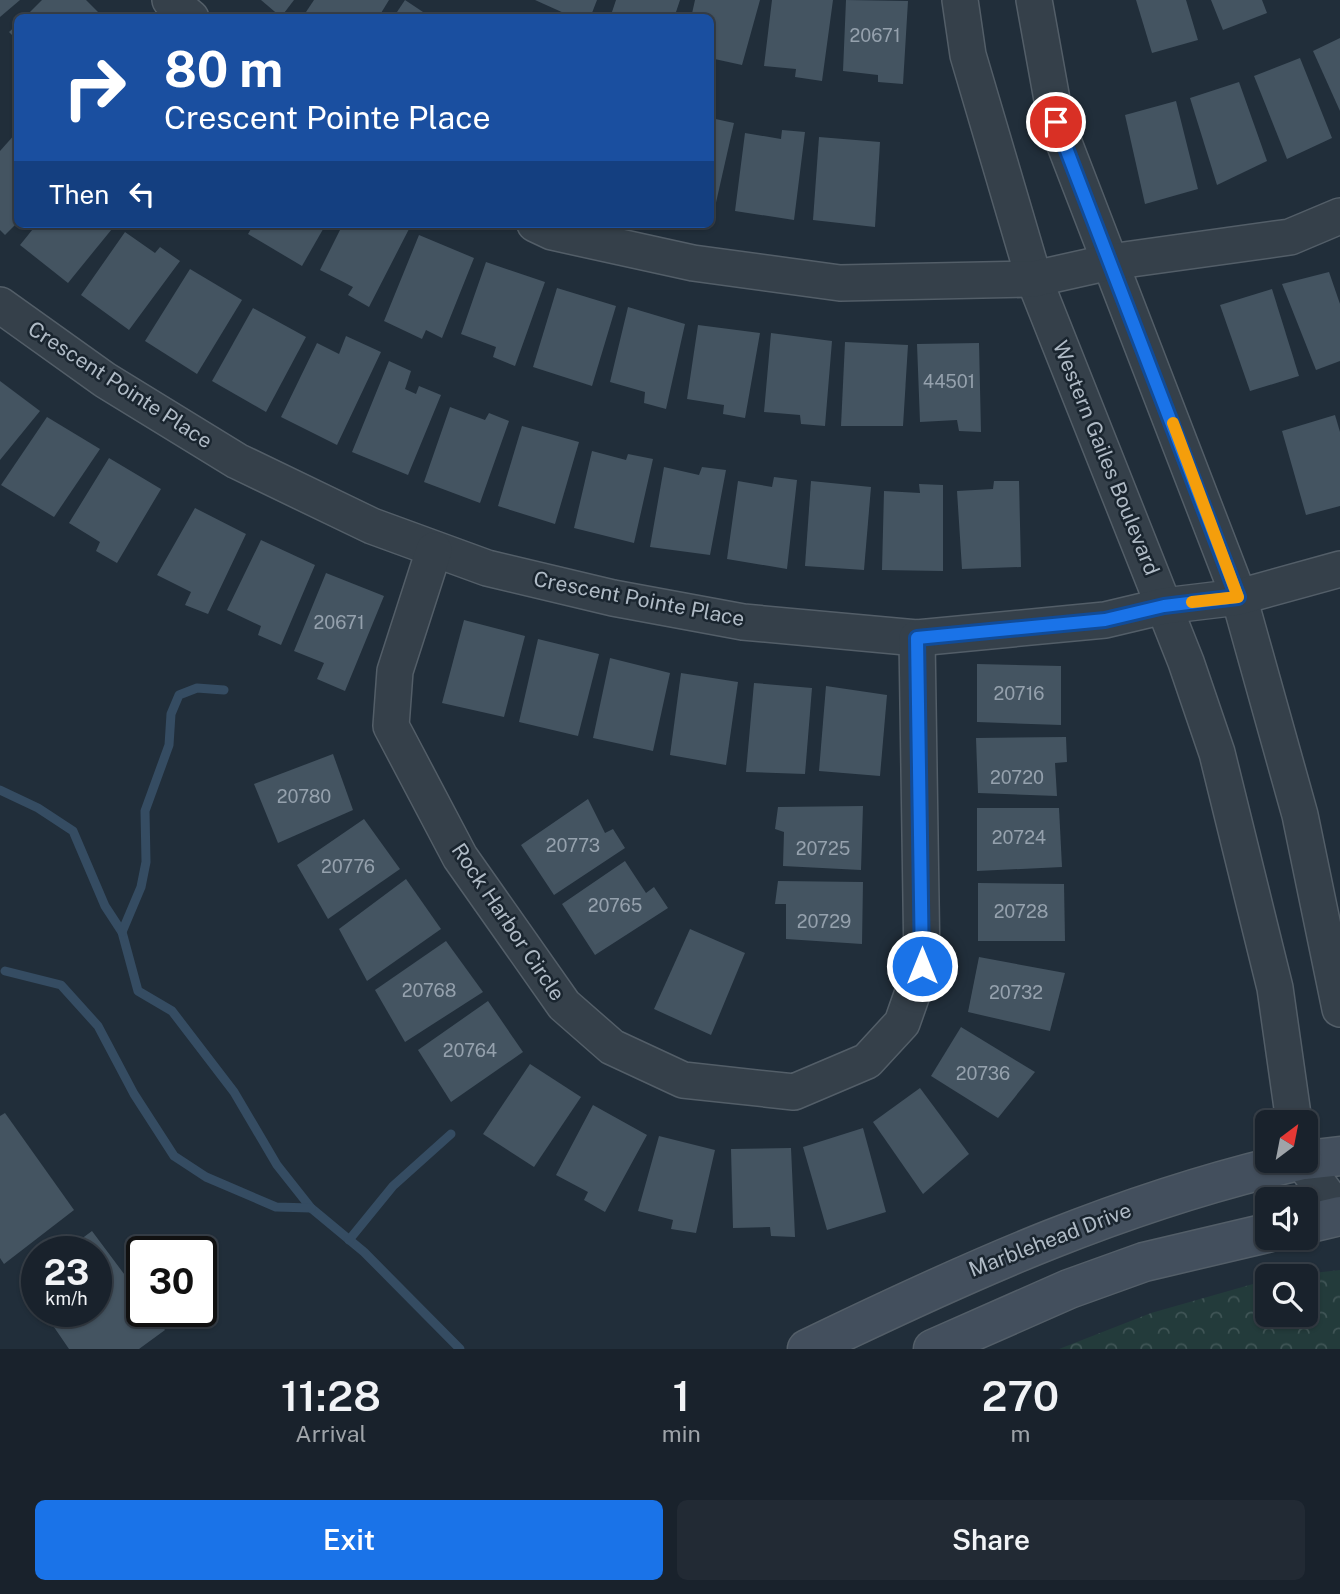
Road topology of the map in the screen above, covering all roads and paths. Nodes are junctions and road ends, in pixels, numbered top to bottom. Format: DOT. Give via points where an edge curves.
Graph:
graph roads {
  1 [pos="170,0"];
  2 [pos="960,0"];
  3 [pos="1034,0"];
  4 [pos="186,14"];
  5 [pos="1340,216"];
  6 [pos="544,228"];
  7 [pos="1110,262"];
  8 [pos="1034,279"];
  9 [pos="0,305"];
  10 [pos="434,550"];
  11 [pos="1340,569"];
  12 [pos="1238,597"];
  13 [pos="1164,606"];
  14 [pos="917,638"];
  15 [pos="1340,1009"];
  16 [pos="1292,1110"];
  17 [pos="1340,1156"];
  18 [pos="1318,1158"];
  19 [pos="1257,1173"];
  20 [pos="1312,1173"];
  21 [pos="1340,1214"];
  22 [pos="1318,1220"];
  23 [pos="1255,1236"];
  24 [pos="807,1349"];
  25 [pos="933,1349"];
  1 -- 4 [label="street"];
  2 -- 8 [label="street, Western Gailes Boulevard" via="968,55"];
  3 -- 7 [label="street" via="1056,122"];
  5 -- 7 [label="street" via="1290,237"];
  6 -- 8 [label="street" via="693,263 840,283"];
  7 -- 8 [label="street"];
  7 -- 12 [label="street"];
  8 -- 13 [label="street, Western Gailes Boulevard"];
  9 -- 10 [label="street, Crescent Pointe Place" via="105,380 237,461 372,526"];
  10 -- 14 [label="street, Crescent Pointe Place" via="487,568 601,595 730,620"];
  10 -- 14 [label="street, Rock Harbor Circle" via="395,671 391,726 460,857 564,1005 612,1047 683,1080 794,1092 867,1061 902,1023 922,966"];
  11 -- 12 [label="street, Crescent Pointe Place"];
  12 -- 13 [label="street, Crescent Pointe Place"];
  12 -- 15 [label="street" via="1300,815"];
  13 -- 14 [label="street, Crescent Pointe Place" via="1105,620"];
  13 -- 16 [label="street, Western Gailes Boulevard" via="1217,753 1275,988"];
  17 -- 18 [label="street, Marblehead Drive"];
  19 -- 24 [label="street, Marblehead Drive" via="1139,1206 1049,1238"];
  20 -- 21 [label="street"];
  21 -- 22 [label="street"];
  23 -- 25 [label="street" via="1144,1262 1069,1289"];
}
